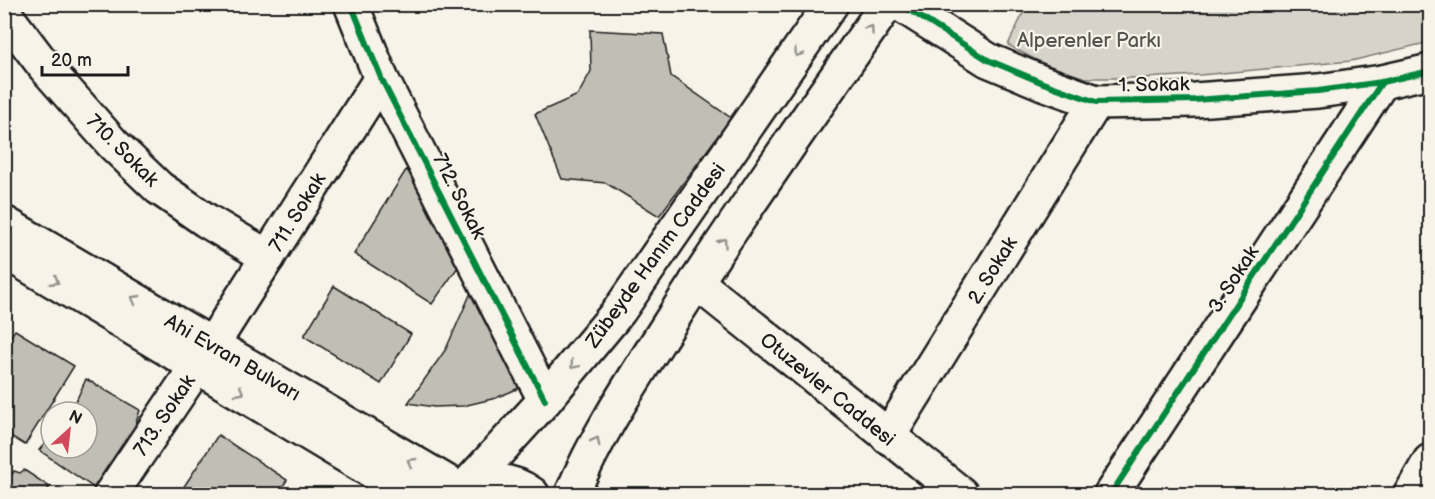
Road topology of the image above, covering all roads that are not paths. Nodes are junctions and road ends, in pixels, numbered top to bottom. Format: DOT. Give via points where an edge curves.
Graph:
graph roads {
  1 [pos="351,4"];
  2 [pos="831,4"];
  3 [pos="887,4"];
  4 [pos="900,4"];
  5 [pos="4,13"];
  6 [pos="1431,71"];
  7 [pos="381,78"];
  8 [pos="1382,82"];
  9 [pos="1096,102"];
  10 [pos="4,223"];
  11 [pos="4,251"];
  12 [pos="268,258"];
  13 [pos="696,282"];
  14 [pos="205,355"];
  15 [pos="545,400"];
  16 [pos="888,437"];
  17 [pos="1431,461"];
  18 [pos="460,493"];
  19 [pos="111,495"];
  20 [pos="410,495"];
  21 [pos="532,495"];
  22 [pos="572,495"];
  23 [pos="961,495"];
  24 [pos="1111,495"];
  25 [pos="1411,495"];
  1 -- 7 [label="street, 712. Sokak"];
  2 -- 15 [label="street, Zübeyde Hanım Caddesi, one-way" via="619,311"];
  13 -- 3 [label="street, one-way"];
  4 -- 9 [label="street, 1. Sokak" via="988,60"];
  5 -- 12 [label="street, 710. Sokak" via="45,68 113,144 159,188"];
  6 -- 8 [label="street, 1. Sokak"];
  7 -- 12 [label="street, 711. Sokak"];
  7 -- 15 [label="street, 712. Sokak"];
  8 -- 9 [label="street, 1. Sokak" via="1195,100"];
  8 -- 24 [label="street, 3. Sokak"];
  9 -- 16 [label="street, 2. Sokak"];
  14 -- 10 [label="street, Ahi Evran Bulvarı, one-way"];
  11 -- 14 [label="street, Ahi Evran Bulvarı, one-way"];
  12 -- 14 [label="street, 711. Sokak"];
  13 -- 16 [label="street, Otuzevler Caddesi"];
  22 -- 13 [label="street, one-way" via="606,423"];
  18 -- 14 [label="street, Ahi Evran Bulvarı, one-way"];
  14 -- 19 [label="street, 713. Sokak"];
  14 -- 20 [label="street, Ahi Evran Bulvarı, one-way"];
  15 -- 18 [label="street, Zübeyde Hanım Caddesi"];
  16 -- 23 [label="street, Otuzevler Caddesi"];
  17 -- 25 [label="street"];
  18 -- 21 [label="street" via="475,484 497,481 522,486"];
}
